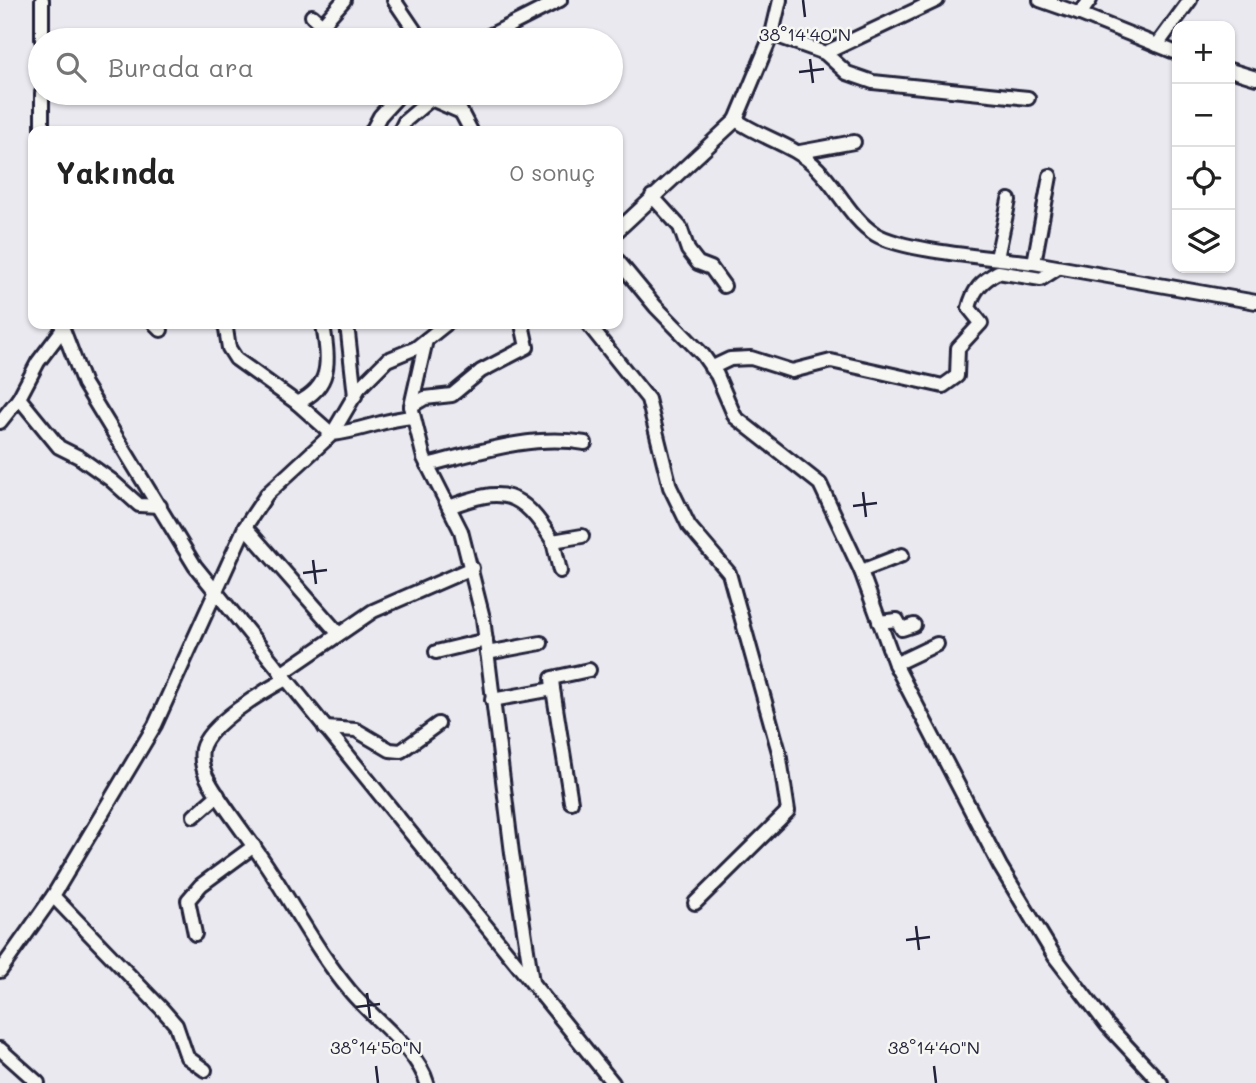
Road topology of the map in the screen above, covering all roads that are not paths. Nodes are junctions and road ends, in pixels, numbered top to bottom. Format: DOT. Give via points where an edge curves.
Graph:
graph roads {
  1 [pos="43,0"];
  2 [pos="344,0"];
  3 [pos="394,0"];
  4 [pos="560,0"];
  5 [pos="780,0"];
  6 [pos="937,0"];
  7 [pos="1040,0"];
  8 [pos="1090,0"];
  9 [pos="1190,0"];
  10 [pos="1080,14"];
  11 [pos="312,16"];
  12 [pos="42,28"];
  13 [pos="413,28"];
  14 [pos="505,28"];
  15 [pos="772,34"];
  16 [pos="1157,45"];
  17 [pos="1172,51"];
  18 [pos="825,53"];
  19 [pos="1235,72"];
  20 [pos="1256,78"];
  21 [pos="1028,98"];
  22 [pos="42,105"];
  23 [pos="390,105"];
  24 [pos="425,105"];
  25 [pos="445,105"];
  26 [pos="458,105"];
  27 [pos="461,111"];
  28 [pos="736,120"];
  29 [pos="42,126"];
  30 [pos="375,126"];
  31 [pos="402,126"];
  32 [pos="468,126"];
  33 [pos="854,142"];
  34 [pos="800,152"];
  35 [pos="1050,176"];
  36 [pos="652,196"];
  37 [pos="1009,200"];
  38 [pos="623,225"];
  39 [pos="997,258"];
  40 [pos="1034,263"];
  41 [pos="623,267"];
  42 [pos="1058,268"];
  43 [pos="724,286"];
  44 [pos="1256,302"];
  45 [pos="60,329"];
  46 [pos="63,329"];
  47 [pos="226,329"];
  48 [pos="324,329"];
  49 [pos="348,329"];
  50 [pos="440,329"];
  51 [pos="523,329"];
  52 [pos="592,329"];
  53 [pos="426,340"];
  54 [pos="711,368"];
  55 [pos="355,396"];
  56 [pos="19,398"];
  57 [pos="297,403"];
  58 [pos="411,412"];
  59 [pos="0,422"];
  60 [pos="332,434"];
  61 [pos="585,443"];
  62 [pos="427,465"];
  63 [pos="160,506"];
  64 [pos="449,507"];
  65 [pos="245,527"];
  66 [pos="582,536"];
  67 [pos="553,541"];
  68 [pos="902,555"];
  69 [pos="472,568"];
  70 [pos="560,571"];
  71 [pos="861,571"];
  72 [pos="217,594"];
  73 [pos="879,622"];
  74 [pos="914,625"];
  75 [pos="338,633"];
  76 [pos="541,643"];
  77 [pos="937,644"];
  78 [pos="486,646"];
  79 [pos="436,652"];
  80 [pos="895,664"];
  81 [pos="589,670"];
  82 [pos="284,676"];
  83 [pos="553,689"];
  84 [pos="492,700"];
  85 [pos="438,724"];
  86 [pos="325,728"];
  87 [pos="218,795"];
  88 [pos="571,802"];
  89 [pos="194,816"];
  90 [pos="254,846"];
  91 [pos="53,896"];
  92 [pos="695,903"];
  93 [pos="195,934"];
  94 [pos="0,971"];
  95 [pos="533,984"];
  96 [pos="0,1049"];
  97 [pos="205,1070"];
  98 [pos="38,1083"];
  99 [pos="427,1083"];
  100 [pos="613,1083"];
  101 [pos="1161,1083"];
  1 -- 12 [label="street"];
  2 -- 11 [label="street" via="322,25"];
  3 -- 13 [label="street"];
  4 -- 14 [label="street"];
  5 -- 15 [label="street"];
  6 -- 18 [label="street"];
  7 -- 10 [label="street"];
  8 -- 10 [label="street"];
  9 -- 16 [label="street"];
  10 -- 16 [label="street"];
  15 -- 18 [label="street"];
  15 -- 28 [label="street"];
  16 -- 17 [label="street"];
  18 -- 21 [label="street" via="847,73 873,82"];
  19 -- 20 [label="street"];
  22 -- 29 [label="street"];
  23 -- 30 [label="street"];
  24 -- 31 [label="street"];
  25 -- 27 [label="street"];
  26 -- 27 [label="street"];
  27 -- 32 [label="street"];
  28 -- 34 [label="street" via="757,135"];
  28 -- 36 [label="street"];
  33 -- 34 [label="street"];
  34 -- 39 [label="street" via="875,234 899,243"];
  35 -- 40 [label="street"];
  36 -- 38 [label="street"];
  36 -- 43 [label="street" via="680,227 698,263 711,268"];
  37 -- 39 [label="street"];
  39 -- 40 [label="street"];
  40 -- 42 [label="street"];
  41 -- 54 [label="street"];
  42 -- 44 [label="street"];
  42 -- 54 [label="street" via="1041,279 998,272 984,280 969,308 981,323 958,348 957,376 943,386 831,361 792,371 751,358 730,359"];
  45 -- 56 [label="street"];
  46 -- 63 [label="street" via="84,384"];
  47 -- 57 [label="street" via="236,359"];
  48 -- 57 [label="street" via="327,353 323,383 312,396"];
  49 -- 55 [label="street"];
  50 -- 53 [label="street"];
  51 -- 58 [label="street" via="527,347 481,371 452,395 425,398"];
  52 -- 92 [label="street" via="648,399 670,486 689,526 729,573 779,752 788,811"];
  53 -- 55 [label="street" via="387,360"];
  53 -- 58 [label="street"];
  54 -- 71 [label="street" via="735,417 820,484"];
  55 -- 60 [label="street"];
  56 -- 59 [label="street"];
  56 -- 63 [label="street" via="59,447 111,480 139,505"];
  57 -- 60 [label="street"];
  58 -- 60 [label="street" via="365,430"];
  58 -- 62 [label="street"];
  60 -- 65 [label="street" via="267,494"];
  61 -- 62 [label="street" via="516,443"];
  62 -- 64 [label="street"];
  63 -- 72 [label="street"];
  64 -- 67 [label="street" via="476,496 503,494 526,505"];
  64 -- 69 [label="street"];
  65 -- 72 [label="street"];
  65 -- 75 [label="street"];
  66 -- 67 [label="street"];
  67 -- 70 [label="street"];
  68 -- 71 [label="street"];
  69 -- 75 [label="street" via="373,611"];
  69 -- 78 [label="street"];
  71 -- 73 [label="street"];
  72 -- 82 [label="street"];
  72 -- 91 [label="street" via="155,725"];
  73 -- 74 [label="street" via="897,620 902,629"];
  73 -- 80 [label="street"];
  75 -- 82 [label="street"];
  76 -- 78 [label="street"];
  77 -- 80 [label="street"];
  78 -- 79 [label="street"];
  78 -- 84 [label="street"];
  80 -- 101 [label="street" via="1000,866 1055,957 1107,1025"];
  81 -- 83 [label="street" via="552,678"];
  82 -- 86 [label="street"];
  82 -- 87 [label="street" via="212,732 202,747 201,761"];
  83 -- 84 [label="street"];
  83 -- 88 [label="street"];
  84 -- 95 [label="street"];
  85 -- 86 [label="street" via="401,751 390,750 356,730"];
  86 -- 95 [label="street"];
  87 -- 89 [label="street"];
  87 -- 90 [label="street"];
  90 -- 93 [label="street" via="188,900"];
  90 -- 99 [label="street" via="310,938 350,991 422,1065"];
  91 -- 94 [label="street"];
  91 -- 97 [label="street" via="176,1025 187,1057"];
  95 -- 100 [label="street"];
  96 -- 98 [label="street"];
}
